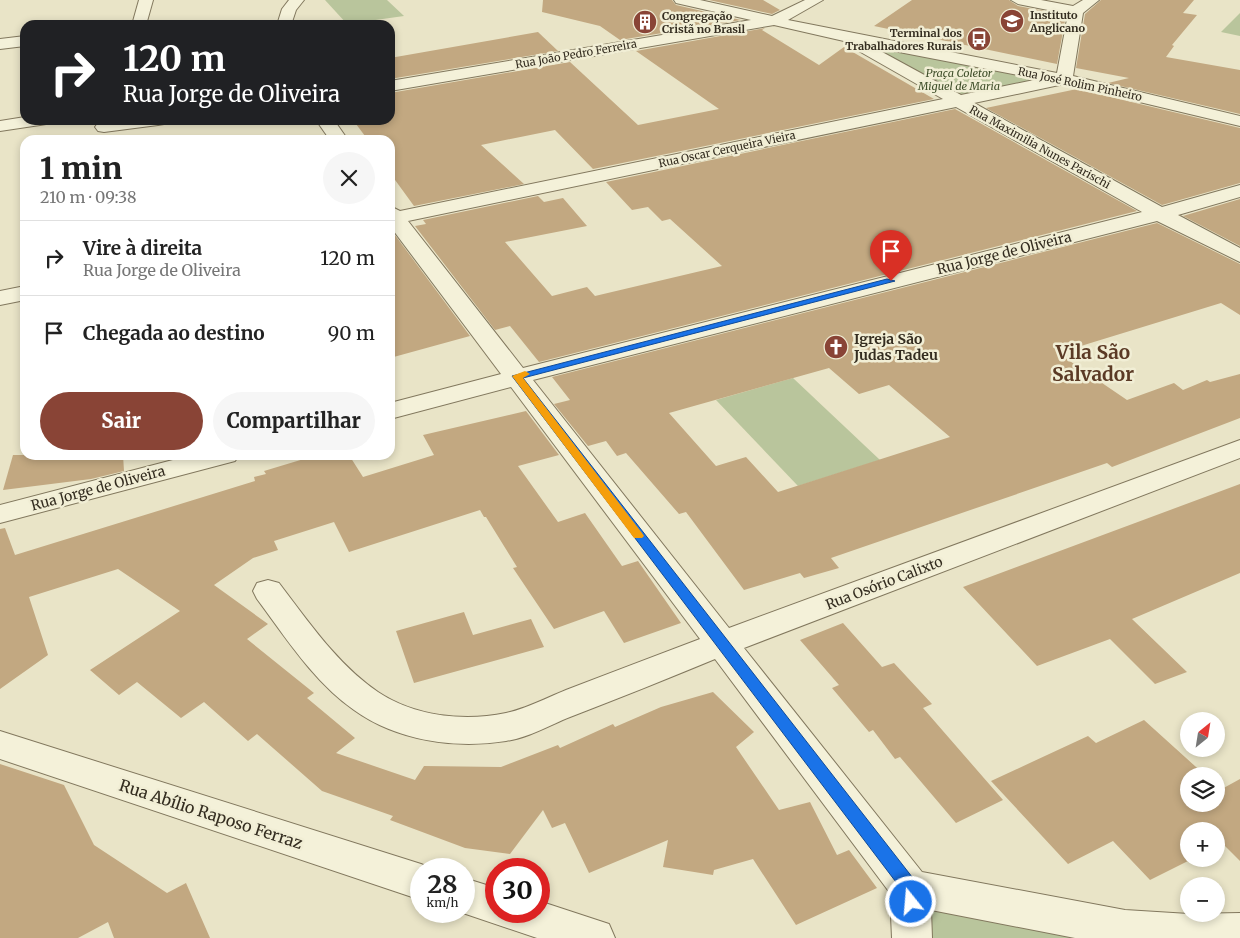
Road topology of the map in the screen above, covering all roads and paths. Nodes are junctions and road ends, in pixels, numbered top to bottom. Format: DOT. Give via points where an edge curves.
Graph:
graph roads {
  1 [pos="146,0"];
  2 [pos="297,0"];
  3 [pos="681,0"];
  4 [pos="816,0"];
  5 [pos="1018,0"];
  6 [pos="1092,0"];
  7 [pos="1076,11"];
  8 [pos="140,20"];
  9 [pos="286,20"];
  10 [pos="773,21"];
  11 [pos="841,36"];
  12 [pos="20,42"];
  13 [pos="0,44"];
  14 [pos="1064,79"];
  15 [pos="395,85"];
  16 [pos="956,101"];
  17 [pos="1240,120"];
  18 [pos="20,123"];
  19 [pos="127,125"];
  20 [pos="0,126"];
  21 [pos="103,129"];
  22 [pos="1240,191"];
  23 [pos="1160,214"];
  24 [pos="395,215"];
  25 [pos="395,221"];
  26 [pos="1240,256"];
  27 [pos="20,294"];
  28 [pos="0,298"];
  29 [pos="517,376"];
  30 [pos="395,410"];
  31 [pos="1240,448"];
  32 [pos="206,460"];
  33 [pos="0,514"];
  34 [pos="268,591"];
  35 [pos="721,644"];
  36 [pos="0,745"];
  37 [pos="410,878"];
  38 [pos="910,888"];
  39 [pos="548,923"];
  40 [pos="1240,932"];
  41 [pos="594,938"];
  42 [pos="912,938"];
  1 -- 8 [label="street"];
  2 -- 9 [label="street"];
  3 -- 10 [label="street, Rua José Rolim Pinheiro"];
  4 -- 10 [label="street, Rua João Pedro Ferreira"];
  5 -- 7 [label="street"];
  6 -- 7 [label="street"];
  7 -- 14 [label="street"];
  10 -- 11 [label="street, Rua José Rolim Pinheiro"];
  10 -- 15 [label="street, Rua João Pedro Ferreira"];
  11 -- 14 [label="street, Rua José Rolim Pinheiro"];
  11 -- 16 [label="street, Rua Maximilia Nunes Parischi"];
  12 -- 13 [label="street"];
  14 -- 16 [label="street, Rua Oscar Cerqueira Vieira"];
  14 -- 17 [label="street, Rua José Rolim Pinheiro"];
  16 -- 23 [label="street, Rua Maximilia Nunes Parischi"];
  16 -- 24 [label="street, Rua Oscar Cerqueira Vieira"];
  18 -- 20 [label="street"];
  19 -- 21 [label="street"];
  22 -- 23 [label="street, Rua Jorge de Oliveira"];
  23 -- 26 [label="street, Rua Maximilia Nunes Parischi"];
  23 -- 29 [label="street, Rua Jorge de Oliveira"];
  25 -- 29 [label="street"];
  27 -- 28 [label="street"];
  29 -- 30 [label="street, Rua Jorge de Oliveira"];
  29 -- 35 [label="street"];
  31 -- 35 [label="street, Rua Osório Calixto"];
  32 -- 33 [label="street, Rua Jorge de Oliveira"];
  34 -- 35 [label="street, Rua Osório Calixto" via="318,659 370,706 420,725 476,732 530,720"];
  35 -- 38 [label="street"];
  36 -- 37 [label="street, Rua Abílio Raposo Ferraz"];
  38 -- 40 [label="street" via="1126,929"];
  38 -- 42 [label="street"];
  39 -- 41 [label="street"];
}
